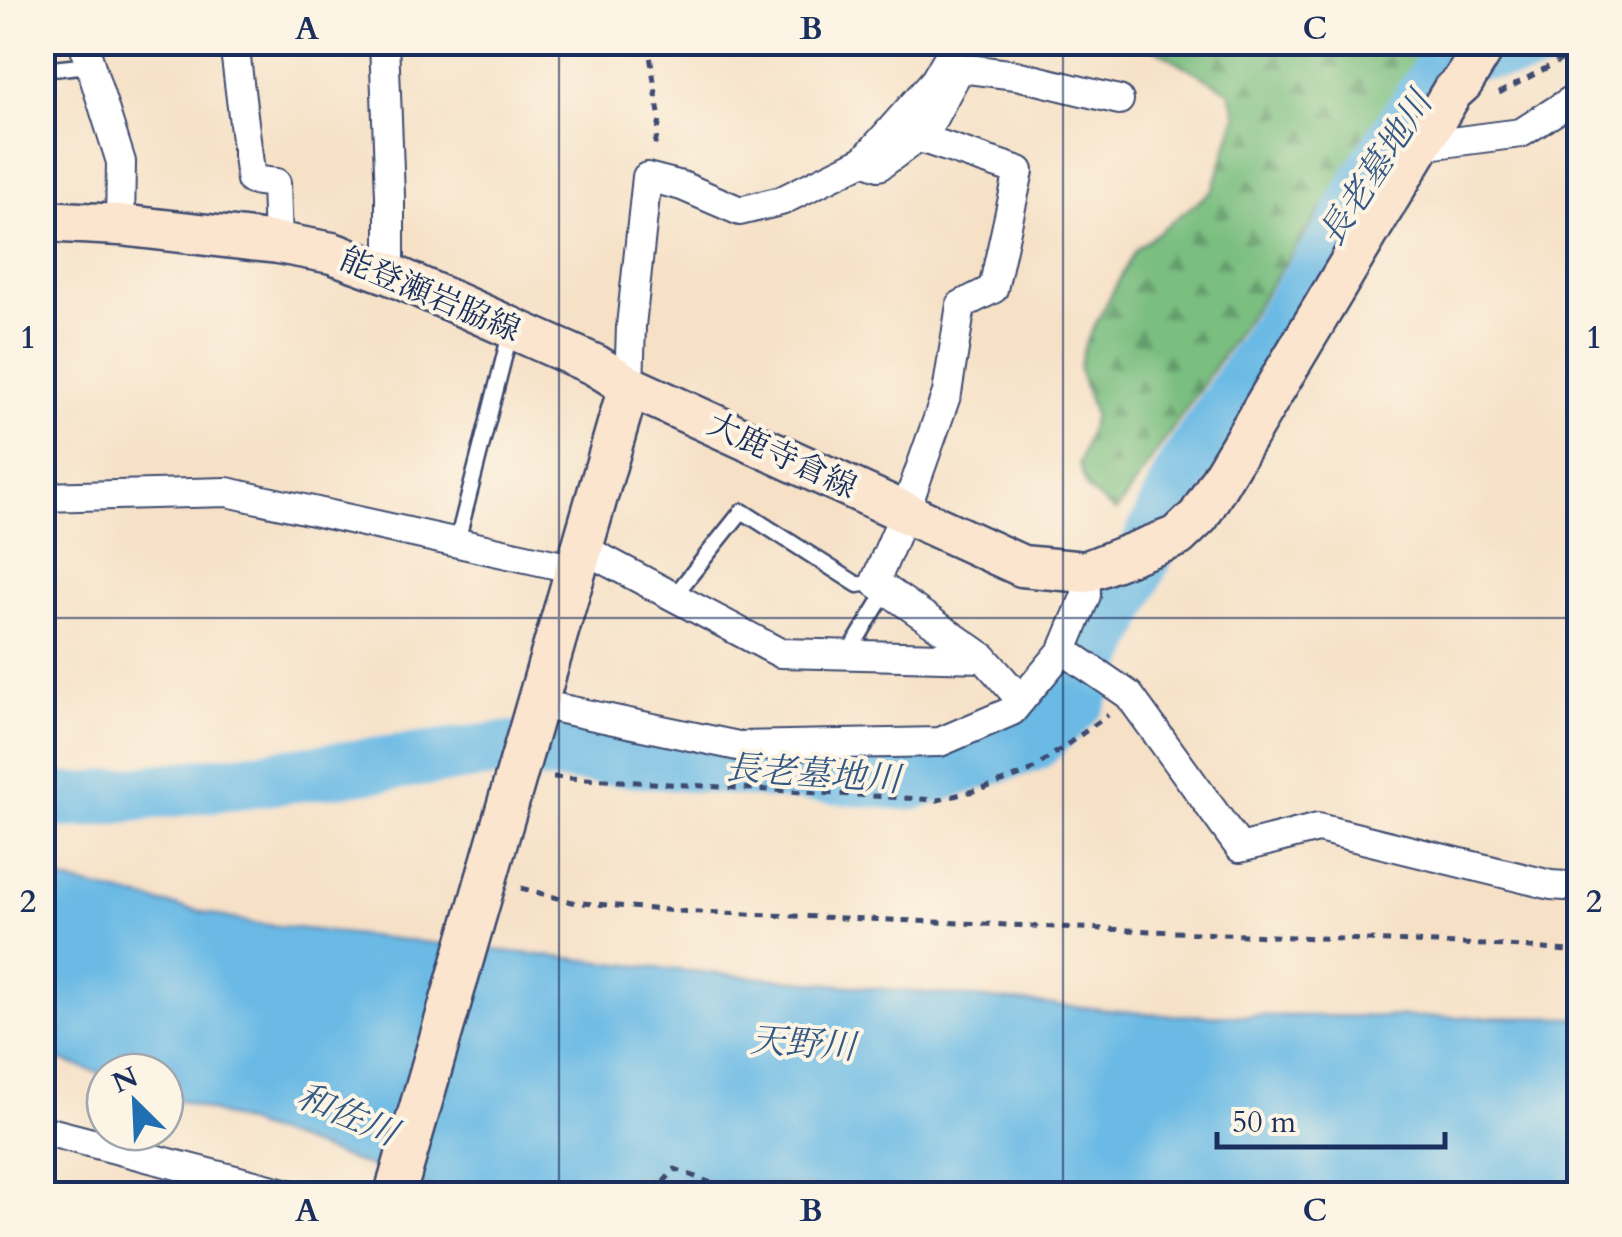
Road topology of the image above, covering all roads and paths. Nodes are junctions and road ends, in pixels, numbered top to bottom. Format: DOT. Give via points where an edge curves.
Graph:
graph roads {
  1 [pos="234,42"];
  2 [pos="384,42"];
  3 [pos="648,42"];
  4 [pos="956,42"];
  5 [pos="1487,42"];
  6 [pos="1580,50"];
  7 [pos="87,54"];
  8 [pos="42,70"];
  9 [pos="1457,87"];
  10 [pos="1580,95"];
  11 [pos="1119,100"];
  12 [pos="918,137"];
  13 [pos="1420,146"];
  14 [pos="864,160"];
  15 [pos="647,177"];
  16 [pos="42,221"];
  17 [pos="120,224"];
  18 [pos="278,243"];
  19 [pos="390,274"];
  20 [pos="512,328"];
  21 [pos="628,386"];
  22 [pos="42,497"];
  23 [pos="904,512"];
  24 [pos="457,542"];
  25 [pos="579,558"];
  26 [pos="1093,569"];
  27 [pos="881,587"];
  28 [pos="674,596"];
  29 [pos="1066,652"];
  30 [pos="848,655"];
  31 [pos="984,658"];
  32 [pos="1124,692"];
  33 [pos="1021,700"];
  34 [pos="538,704"];
  35 [pos="552,777"];
  36 [pos="486,879"];
  37 [pos="1580,887"];
  38 [pos="1580,952"];
  39 [pos="42,1130"];
  40 [pos="404,1183"];
  41 [pos="289,1194"];
  42 [pos="653,1194"];
  43 [pos="740,1194"];
  1 -- 18 [label="street" via="251,180 276,183"];
  2 -- 19 [label="street"];
  3 -- 15 [label="path" via="660,120"];
  4 -- 14 [label="street" via="936,80"];
  5 -- 9 [label="main road, 大鹿寺倉線"];
  6 -- 9 [label="path" via="1493,96"];
  7 -- 8 [label="lane"];
  7 -- 17 [label="street" via="121,162"];
  9 -- 13 [label="main road, 大鹿寺倉線"];
  10 -- 13 [label="street" via="1522,134"];
  11 -- 12 [label="street" via="960,68"];
  12 -- 14 [label="street" via="879,166"];
  12 -- 23 [label="street" via="1020,172 993,289 960,305 948,393"];
  13 -- 26 [label="main road, 大鹿寺倉線" via="1199,516 1178,536"];
  14 -- 15 [label="street" via="782,201 740,211"];
  15 -- 21 [label="street"];
  16 -- 17 [label="main road, 能登瀬岩脇線"];
  17 -- 18 [label="main road, 能登瀬岩脇線"];
  18 -- 19 [label="main road, 能登瀬岩脇線"];
  19 -- 20 [label="main road, 能登瀬岩脇線"];
  20 -- 21 [label="main road, 能登瀬岩脇線"];
  20 -- 24 [label="lane"];
  21 -- 23 [label="main road, 大鹿寺倉線"];
  21 -- 25 [label="main road"];
  22 -- 24 [label="street" via="227,492"];
  23 -- 26 [label="main road, 大鹿寺倉線" via="1022,566"];
  23 -- 27 [label="street"];
  24 -- 25 [label="street"];
  25 -- 28 [label="street"];
  25 -- 34 [label="main road"];
  26 -- 29 [label="street"];
  27 -- 28 [label="lane" via="858,585 742,511"];
  27 -- 30 [label="lane"];
  27 -- 31 [label="street"];
  28 -- 30 [label="street" via="780,653"];
  29 -- 32 [label="street"];
  29 -- 33 [label="street"];
  30 -- 31 [label="street"];
  31 -- 33 [label="street"];
  32 -- 35 [label="path" via="1107,716 1029,772 938,800"];
  32 -- 37 [label="street" via="1240,848 1318,828"];
  33 -- 34 [label="street" via="1012,711 940,742 738,746"];
  34 -- 36 [label="main road"];
  36 -- 38 [label="path" via="572,902 676,911"];
  36 -- 40 [label="main road"];
  39 -- 41 [label="street"];
  42 -- 43 [label="path" via="675,1170"];
}
